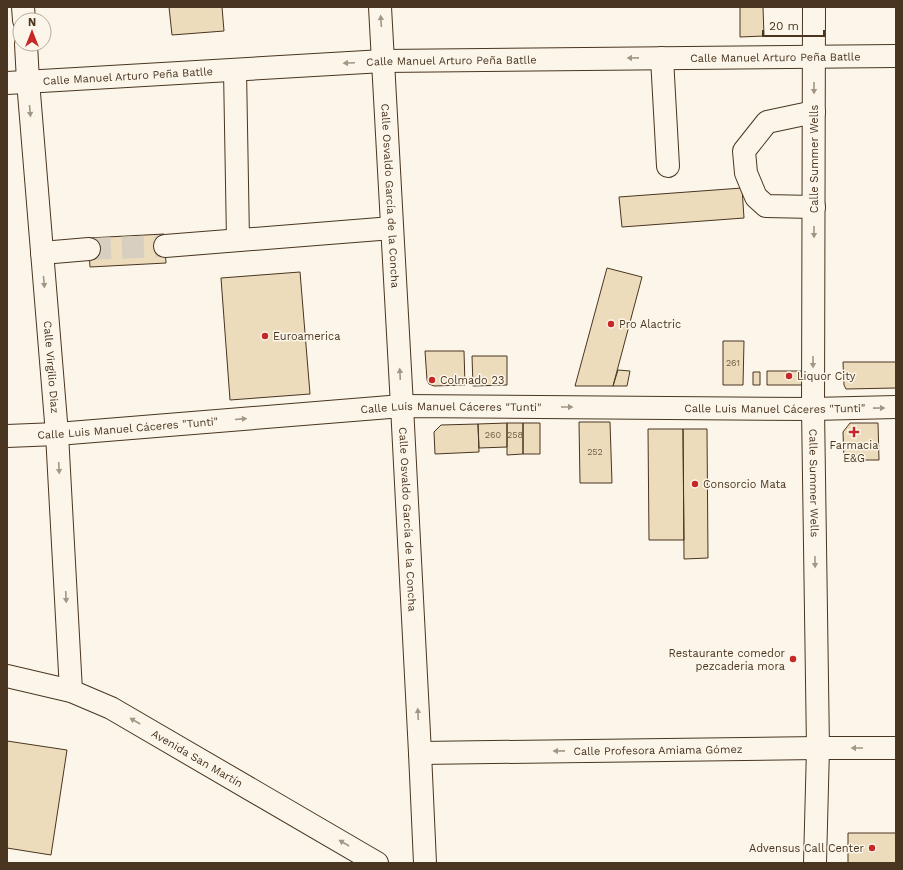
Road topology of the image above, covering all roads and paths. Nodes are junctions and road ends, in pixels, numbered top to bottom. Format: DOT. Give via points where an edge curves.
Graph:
graph roads {
  1 [pos="380,7"];
  2 [pos="814,7"];
  3 [pos="24,52"];
  4 [pos="814,56"];
  5 [pos="896,56"];
  6 [pos="662,58"];
  7 [pos="383,62"];
  8 [pos="235,70"];
  9 [pos="17,82"];
  10 [pos="814,112"];
  11 [pos="668,166"];
  12 [pos="814,207"];
  13 [pos="392,228"];
  14 [pos="238,240"];
  15 [pos="165,246"];
  16 [pos="89,250"];
  17 [pos="42,253"];
  18 [pos="402,406"];
  19 [pos="896,407"];
  20 [pos="813,409"];
  21 [pos="57,434"];
  22 [pos="7,436"];
  23 [pos="7,676"];
  24 [pos="71,691"];
  25 [pos="818,748"];
  26 [pos="896,748"];
  27 [pos="420,753"];
  28 [pos="377,863"];
  29 [pos="425,863"];
  30 [pos="815,863"];
  7 -- 1 [label="street, Calle Osvaldo García de la Concha, one-way"];
  2 -- 4 [label="street, Calle Summer Wells"];
  3 -- 9 [label="street, Calle Virgilio Diaz"];
  4 -- 5 [label="street, Calle Manuel Arturo Peña Batlle"];
  4 -- 6 [label="street, Calle Manuel Arturo Peña Batlle"];
  4 -- 10 [label="street, Calle Summer Wells, one-way"];
  6 -- 7 [label="street, Calle Manuel Arturo Peña Batlle, one-way"];
  6 -- 11 [label="street"];
  7 -- 8 [label="street, Calle Manuel Arturo Peña Batlle, one-way"];
  7 -- 13 [label="street, Calle Osvaldo García de la Concha"];
  8 -- 9 [label="street, Calle Manuel Arturo Peña Batlle"];
  8 -- 14 [label="street"];
  9 -- 17 [label="street, Calle Virgilio Diaz, one-way"];
  10 -- 12 [label="street, Calle Summer Wells"];
  10 -- 12 [label="street" via="767,122 744,151 746,173 756,197 766,206"];
  12 -- 20 [label="street, Calle Summer Wells, one-way"];
  13 -- 14 [label="street"];
  18 -- 13 [label="street, Calle Osvaldo García de la Concha, one-way"];
  14 -- 15 [label="street"];
  16 -- 17 [label="street"];
  17 -- 21 [label="street, Calle Virgilio Diaz, one-way"];
  18 -- 20 [label="street, Calle Luis Manuel Cáceres \"Tunti\", one-way"];
  21 -- 18 [label="street, Calle Luis Manuel Cáceres \"Tunti\", one-way"];
  27 -- 18 [label="street, Calle Osvaldo García de la Concha, one-way"];
  20 -- 19 [label="street, Calle Luis Manuel Cáceres \"Tunti\", one-way"];
  20 -- 25 [label="street, Calle Summer Wells, one-way"];
  21 -- 22 [label="street, Calle Luis Manuel Cáceres \"Tunti\""];
  21 -- 24 [label="street, Calle Virgilio Diaz, one-way"];
  23 -- 24 [label="street, Avenida San Martín"];
  28 -- 24 [label="street, Avenida San Martín, one-way" via="111,708"];
  26 -- 25 [label="street, Calle Profesora Amiama Gómez, one-way"];
  25 -- 27 [label="street, Calle Profesora Amiama Gómez, one-way"];
  25 -- 30 [label="street, Calle Summer Wells"];
  27 -- 29 [label="street, Calle Osvaldo García de la Concha"];
}
